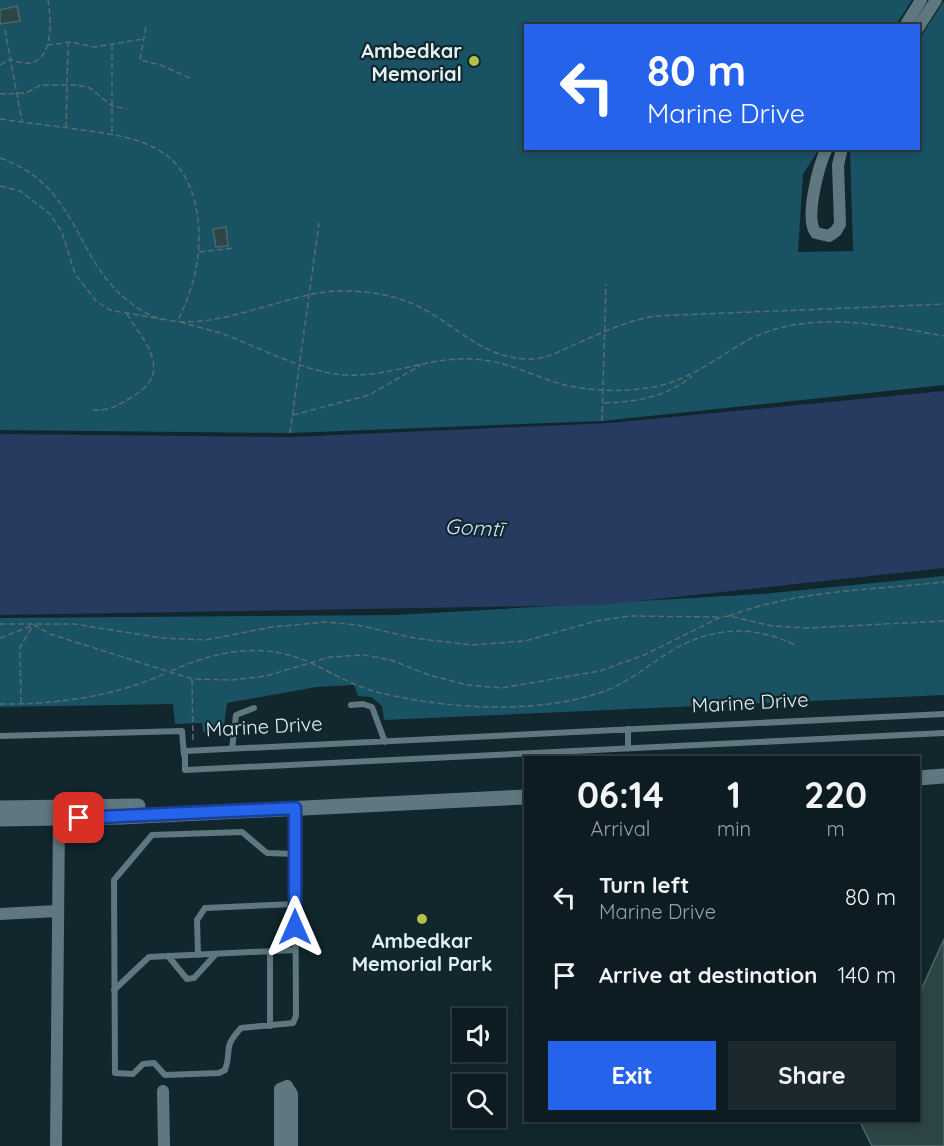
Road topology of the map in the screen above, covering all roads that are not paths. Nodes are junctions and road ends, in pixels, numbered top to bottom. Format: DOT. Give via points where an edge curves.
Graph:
graph roads {
  1 [pos="921,0"];
  2 [pos="936,0"];
  3 [pos="906,24"];
  4 [pos="920,25"];
  5 [pos="826,150"];
  6 [pos="842,150"];
  7 [pos="351,705"];
  8 [pos="254,708"];
  9 [pos="944,714"];
  10 [pos="628,729"];
  11 [pos="944,733"];
  12 [pos="0,736"];
  13 [pos="385,742"];
  14 [pos="232,749"];
  15 [pos="628,749"];
  16 [pos="184,761"];
  17 [pos="944,766"];
  18 [pos="920,768"];
  19 [pos="944,776"];
  20 [pos="920,778"];
  21 [pos="524,787"];
  22 [pos="524,797"];
  23 [pos="0,808"];
  24 [pos="295,808"];
  25 [pos="59,818"];
  26 [pos="0,819"];
  27 [pos="295,854"];
  28 [pos="295,904"];
  29 [pos="57,910"];
  30 [pos="0,914"];
  31 [pos="295,950"];
  32 [pos="270,951"];
  33 [pos="216,954"];
  34 [pos="198,955"];
  35 [pos="168,956"];
  36 [pos="114,990"];
  37 [pos="270,1026"];
  38 [pos="163,1091"];
  39 [pos="56,1146"];
  40 [pos="164,1146"];
  41 [pos="280,1146"];
  42 [pos="292,1146"];
  1 -- 3 [label="street"];
  2 -- 4 [label="street"];
  5 -- 6 [label="street" via="810,220 816,232 829,236 840,224 838,165"];
  7 -- 13 [label="lane" via="372,707"];
  8 -- 14 [label="lane" via="236,715"];
  9 -- 10 [label="lane, Marine Drive"];
  10 -- 13 [label="lane, Marine Drive"];
  10 -- 15 [label="lane"];
  11 -- 15 [label="lane, Marine Drive"];
  12 -- 16 [label="lane" via="182,731"];
  13 -- 14 [label="lane, Marine Drive"];
  14 -- 16 [label="lane, Marine Drive" via="185,751"];
  15 -- 16 [label="lane, Marine Drive" via="184,770"];
  17 -- 18 [label="street"];
  19 -- 20 [label="street"];
  21 -- 23 [label="street" via="121,807"];
  22 -- 24 [label="street"];
  24 -- 25 [label="street"];
  24 -- 27 [label="lane"];
  25 -- 26 [label="street"];
  25 -- 29 [label="street"];
  27 -- 28 [label="lane"];
  27 -- 36 [label="lane" via="267,853 242,832 153,835 114,880"];
  28 -- 31 [label="lane"];
  28 -- 34 [label="lane" via="205,908 197,920"];
  29 -- 30 [label="street"];
  29 -- 39 [label="street"];
  31 -- 32 [label="lane"];
  31 -- 37 [label="lane" via="296,1016 289,1025"];
  32 -- 33 [label="lane"];
  32 -- 37 [label="lane"];
  33 -- 34 [label="lane"];
  33 -- 35 [label="lane" via="194,978 187,979"];
  34 -- 35 [label="lane"];
  35 -- 36 [label="lane" via="149,957"];
  36 -- 37 [label="lane" via="113,1068 119,1075 133,1074 143,1064 154,1064 165,1075 219,1073 227,1064 228,1042 241,1028"];
  38 -- 40 [label="street"];
  41 -- 42 [label="street" via="280,1089 287,1086 292,1094"];
}
